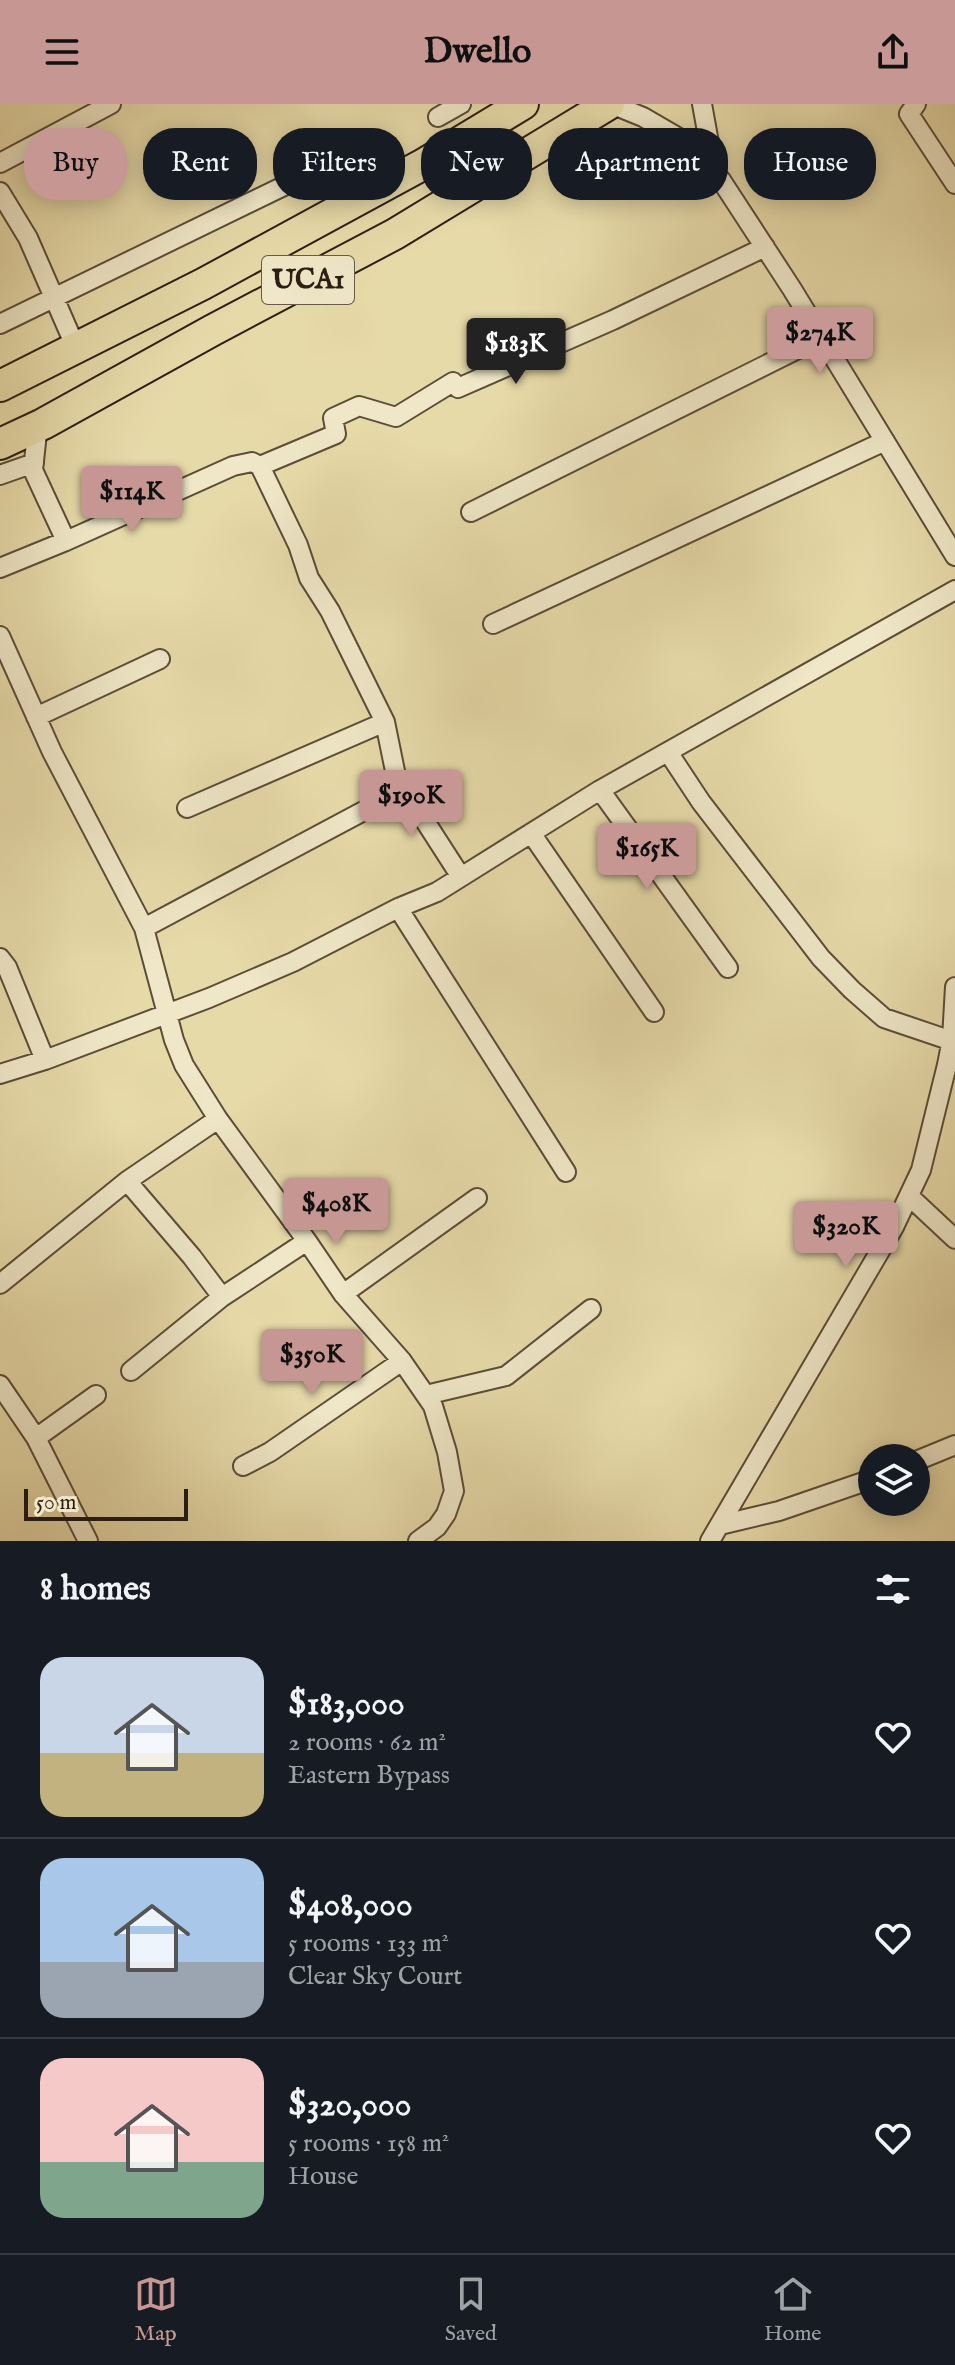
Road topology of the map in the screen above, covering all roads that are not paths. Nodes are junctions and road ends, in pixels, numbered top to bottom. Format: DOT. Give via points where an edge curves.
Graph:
graph roads {
  1 [pos="111,104"];
  2 [pos="461,104"];
  3 [pos="523,104"];
  4 [pos="610,104"];
  5 [pos="702,104"];
  6 [pos="916,104"];
  7 [pos="438,117"];
  8 [pos="662,128"];
  9 [pos="705,128"];
  10 [pos="0,163"];
  11 [pos="955,184"];
  12 [pos="0,192"];
  13 [pos="728,192"];
  14 [pos="355,202"];
  15 [pos="765,247"];
  16 [pos="53,299"];
  17 [pos="0,324"];
  18 [pos="822,337"];
  19 [pos="76,348"];
  20 [pos="0,386"];
  21 [pos="13,438"];
  22 [pos="885,441"];
  23 [pos="34,463"];
  24 [pos="260,466"];
  25 [pos="0,475"];
  26 [pos="471,512"];
  27 [pos="66,541"];
  28 [pos="953,548"];
  29 [pos="0,568"];
  30 [pos="955,590"];
  31 [pos="493,624"];
  32 [pos="0,636"];
  33 [pos="160,659"];
  34 [pos="36,717"];
  35 [pos="385,722"];
  36 [pos="668,752"];
  37 [pos="396,776"];
  38 [pos="600,790"];
  39 [pos="187,808"];
  40 [pos="531,833"];
  41 [pos="461,877"];
  42 [pos="398,908"];
  43 [pos="144,928"];
  44 [pos="0,958"];
  45 [pos="728,968"];
  46 [pos="955,987"];
  47 [pos="654,1012"];
  48 [pos="167,1014"];
  49 [pos="954,1040"];
  50 [pos="45,1060"];
  51 [pos="0,1074"];
  52 [pos="218,1119"];
  53 [pos="566,1172"];
  54 [pos="127,1181"];
  55 [pos="909,1196"];
  56 [pos="477,1198"];
  57 [pos="955,1239"];
  58 [pos="307,1241"];
  59 [pos="0,1284"];
  60 [pos="343,1294"];
  61 [pos="222,1297"];
  62 [pos="591,1309"];
  63 [pos="402,1361"];
  64 [pos="131,1371"];
  65 [pos="0,1385"];
  66 [pos="96,1395"];
  67 [pos="426,1395"];
  68 [pos="36,1438"];
  69 [pos="955,1445"];
  70 [pos="930,1455"];
  71 [pos="243,1466"];
  72 [pos="858,1484"];
  73 [pos="715,1533"];
  74 [pos="88,1541"];
  75 [pos="418,1541"];
  1 -- 10 [label="street"];
  2 -- 7 [label="street"];
  3 -- 14 [label="main road, UCA1"];
  4 -- 8 [label="street"];
  4 -- 21 [label="main road, UCA1" via="395,234"];
  5 -- 9 [label="street"];
  6 -- 11 [label="street" via="909,114"];
  12 -- 16 [label="street" via="28,238"];
  13 -- 15 [label="street"];
  14 -- 16 [label="street" via="321,168"];
  14 -- 19 [label="main road, UCA1"];
  15 -- 18 [label="street"];
  15 -- 24 [label="street" via="458,388 453,382 396,417 359,406 333,418 336,434"];
  16 -- 17 [label="street"];
  16 -- 19 [label="street"];
  18 -- 22 [label="street"];
  18 -- 26 [label="street"];
  19 -- 20 [label="main road, UCA1"];
  21 -- 23 [label="street" via="37,433"];
  22 -- 28 [label="street"];
  22 -- 31 [label="street"];
  23 -- 25 [label="street"];
  23 -- 27 [label="street"];
  24 -- 27 [label="street" via="233,466"];
  24 -- 35 [label="street" via="309,578"];
  27 -- 29 [label="street"];
  30 -- 36 [label="street"];
  32 -- 34 [label="street"];
  33 -- 34 [label="street"];
  34 -- 43 [label="street"];
  35 -- 37 [label="street"];
  35 -- 39 [label="street"];
  36 -- 38 [label="street"];
  36 -- 49 [label="street" via="803,935 852,990 884,1018"];
  37 -- 41 [label="street"];
  37 -- 43 [label="street" via="393,791 378,804"];
  38 -- 40 [label="street"];
  38 -- 45 [label="street"];
  40 -- 41 [label="street"];
  40 -- 47 [label="street"];
  41 -- 42 [label="street"];
  42 -- 48 [label="street" via="293,962"];
  42 -- 53 [label="street"];
  43 -- 48 [label="street"];
  44 -- 50 [label="street"];
  46 -- 49 [label="street"];
  48 -- 50 [label="street"];
  48 -- 52 [label="street" via="184,1065"];
  49 -- 55 [label="street" via="921,1170"];
  50 -- 51 [label="street"];
  52 -- 54 [label="street"];
  52 -- 58 [label="street"];
  54 -- 59 [label="street"];
  54 -- 61 [label="street"];
  55 -- 57 [label="street"];
  55 -- 73 [label="street"];
  56 -- 60 [label="street"];
  58 -- 60 [label="street"];
  58 -- 61 [label="street"];
  60 -- 63 [label="street"];
  61 -- 64 [label="street"];
  62 -- 67 [label="street" via="506,1376"];
  63 -- 67 [label="street"];
  63 -- 71 [label="street"];
  65 -- 68 [label="street"];
  66 -- 68 [label="street"];
  67 -- 75 [label="street" via="440,1426 454,1491 437,1527"];
  68 -- 74 [label="street"];
  69 -- 70 [label="street"];
  72 -- 73 [label="street"];
}
